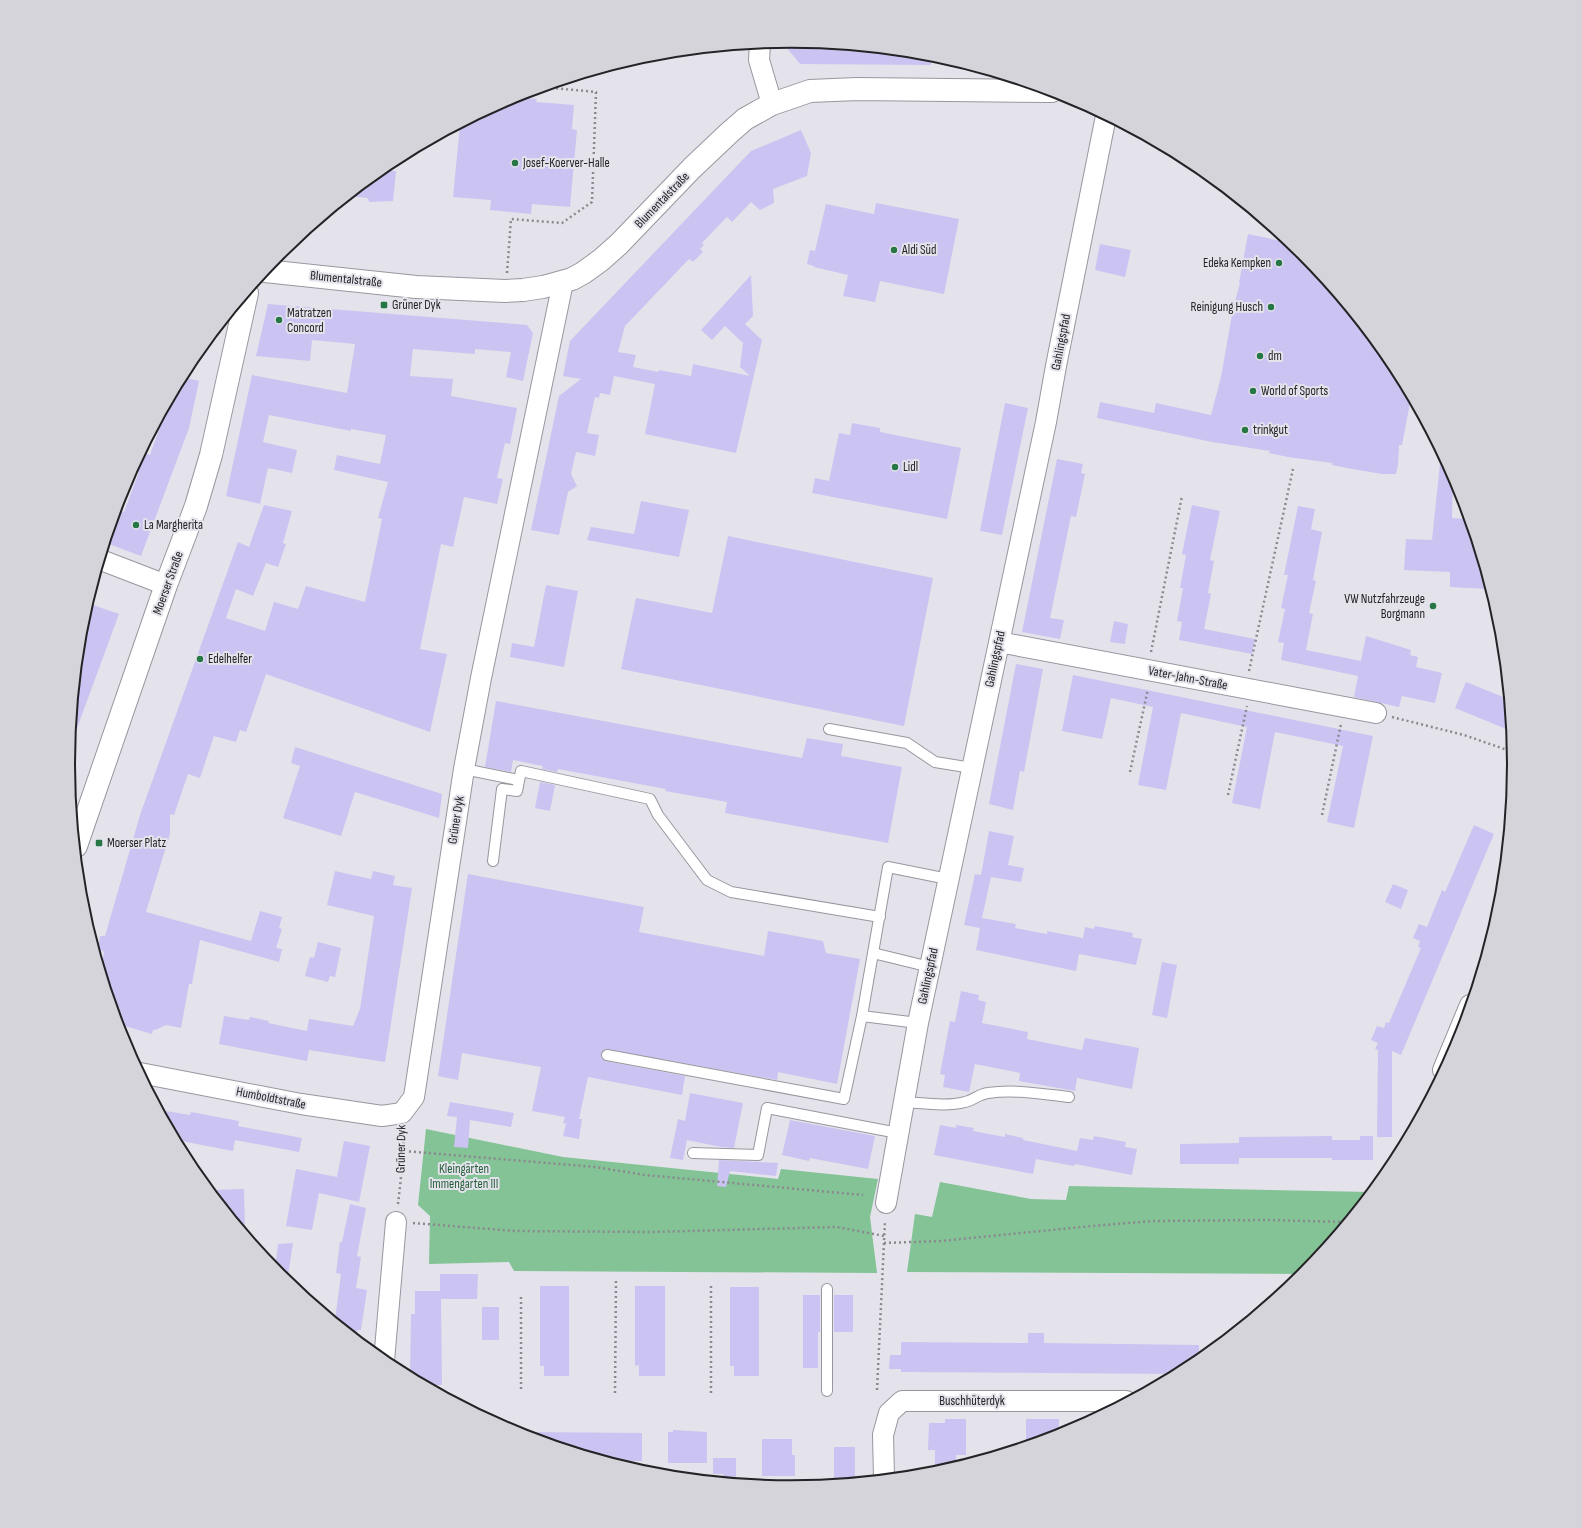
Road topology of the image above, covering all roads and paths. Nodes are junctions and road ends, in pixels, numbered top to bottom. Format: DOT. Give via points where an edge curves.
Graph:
graph roads {
  1 [pos="760,49"];
  2 [pos="555,88"];
  3 [pos="1026,88"];
  4 [pos="772,104"];
  5 [pos="1105,121"];
  6 [pos="272,272"];
  7 [pos="563,282"];
  8 [pos="505,291"];
  9 [pos="245,301"];
  10 [pos="1293,469"];
  11 [pos="1182,496"];
  12 [pos="104,561"];
  13 [pos="166,585"];
  14 [pos="999,642"];
  15 [pos="1150,671"];
  16 [pos="1248,690"];
  17 [pos="1344,708"];
  18 [pos="1376,713"];
  19 [pos="829,729"];
  20 [pos="1506,750"];
  21 [pos="972,768"];
  22 [pos="464,770"];
  23 [pos="1130,772"];
  24 [pos="518,780"];
  25 [pos="1228,795"];
  26 [pos="1322,815"];
  27 [pos="79,837"];
  28 [pos="493,861"];
  29 [pos="948,879"];
  30 [pos="880,917"];
  31 [pos="873,953"];
  32 [pos="930,966"];
  33 [pos="862,1016"];
  34 [pos="918,1023"];
  35 [pos="607,1055"];
  36 [pos="146,1074"];
  37 [pos="1068,1097"];
  38 [pos="904,1102"];
  39 [pos="402,1113"];
  40 [pos="898,1133"];
  41 [pos="404,1151"];
  42 [pos="693,1153"];
  43 [pos="863,1195"];
  44 [pos="886,1203"];
  45 [pos="396,1222"];
  46 [pos="1341,1222"];
  47 [pos="884,1236"];
  48 [pos="884,1243"];
  49 [pos="616,1280"];
  50 [pos="711,1283"];
  51 [pos="827,1289"];
  52 [pos="521,1297"];
  53 [pos="385,1353"];
  54 [pos="877,1390"];
  55 [pos="827,1391"];
  56 [pos="521,1392"];
  57 [pos="615,1393"];
  58 [pos="711,1393"];
  59 [pos="1117,1401"];
  60 [pos="884,1474"];
  1 -- 4 [label="street" via="759,60"];
  2 -- 8 [label="path" via="596,92 592,202 562,224 511,219"];
  3 -- 4 [label="main road, Blumentalstraße" via="810,91"];
  4 -- 7 [label="main road, Blumentalstraße" via="745,119 729,133 601,260 583,273"];
  5 -- 14 [label="street, Gahlingspfad" via="1046,422"];
  6 -- 8 [label="main road, Blumentalstraße" via="416,287"];
  7 -- 8 [label="main road, Blumentalstraße" via="530,290"];
  7 -- 22 [label="street, Grüner Dyk"];
  9 -- 13 [label="main road, Moerser Straße" via="211,455 196,506"];
  10 -- 16 [label="path"];
  11 -- 15 [label="path"];
  12 -- 13 [label="street"];
  13 -- 27 [label="main road, Moerser Straße"];
  14 -- 15 [label="street, Vater-Jahn-Straße"];
  14 -- 21 [label="street, Gahlingspfad"];
  15 -- 16 [label="street, Vater-Jahn-Straße"];
  15 -- 23 [label="path"];
  16 -- 17 [label="street, Vater-Jahn-Straße"];
  16 -- 25 [label="path"];
  17 -- 18 [label="street, Vater-Jahn-Straße"];
  17 -- 26 [label="path"];
  18 -- 20 [label="path" via="1464,735"];
  19 -- 21 [label="lane" via="907,744 935,762"];
  21 -- 29 [label="street, Gahlingspfad"];
  22 -- 24 [label="lane"];
  22 -- 39 [label="street, Grüner Dyk" via="414,1097"];
  24 -- 28 [label="lane" via="517,791 502,789"];
  24 -- 30 [label="lane" via="521,771 650,799 658,815 708,880 731,892"];
  29 -- 30 [label="lane" via="888,867"];
  29 -- 32 [label="street, Gahlingspfad"];
  30 -- 31 [label="lane"];
  31 -- 32 [label="lane"];
  31 -- 33 [label="lane"];
  32 -- 34 [label="street, Gahlingspfad"];
  33 -- 34 [label="lane"];
  33 -- 35 [label="lane" via="844,1099"];
  34 -- 38 [label="street, Gahlingspfad"];
  36 -- 39 [label="street, Humboldtstraße" via="301,1104 382,1116"];
  37 -- 38 [label="lane" via="996,1092 982,1094 967,1102 952,1104"];
  38 -- 40 [label="street, Gahlingspfad"];
  39 -- 41 [label="path, Grüner Dyk"];
  40 -- 42 [label="lane" via="767,1108 758,1155"];
  40 -- 44 [label="street, Gahlingspfad"];
  41 -- 43 [label="path" via="594,1167 646,1175"];
  41 -- 45 [label="path, Grüner Dyk"];
  44 -- 47 [label="path"];
  45 -- 47 [label="path" via="515,1231 651,1232 837,1227"];
  45 -- 53 [label="street"];
  46 -- 48 [label="path" via="1153,1221 941,1241"];
  47 -- 48 [label="path"];
  48 -- 54 [label="path"];
  49 -- 57 [label="path"];
  50 -- 58 [label="path"];
  51 -- 55 [label="lane"];
  52 -- 56 [label="path"];
  59 -- 60 [label="street, Buschhüterdyk" via="902,1401 889,1413 883,1435"];
}
